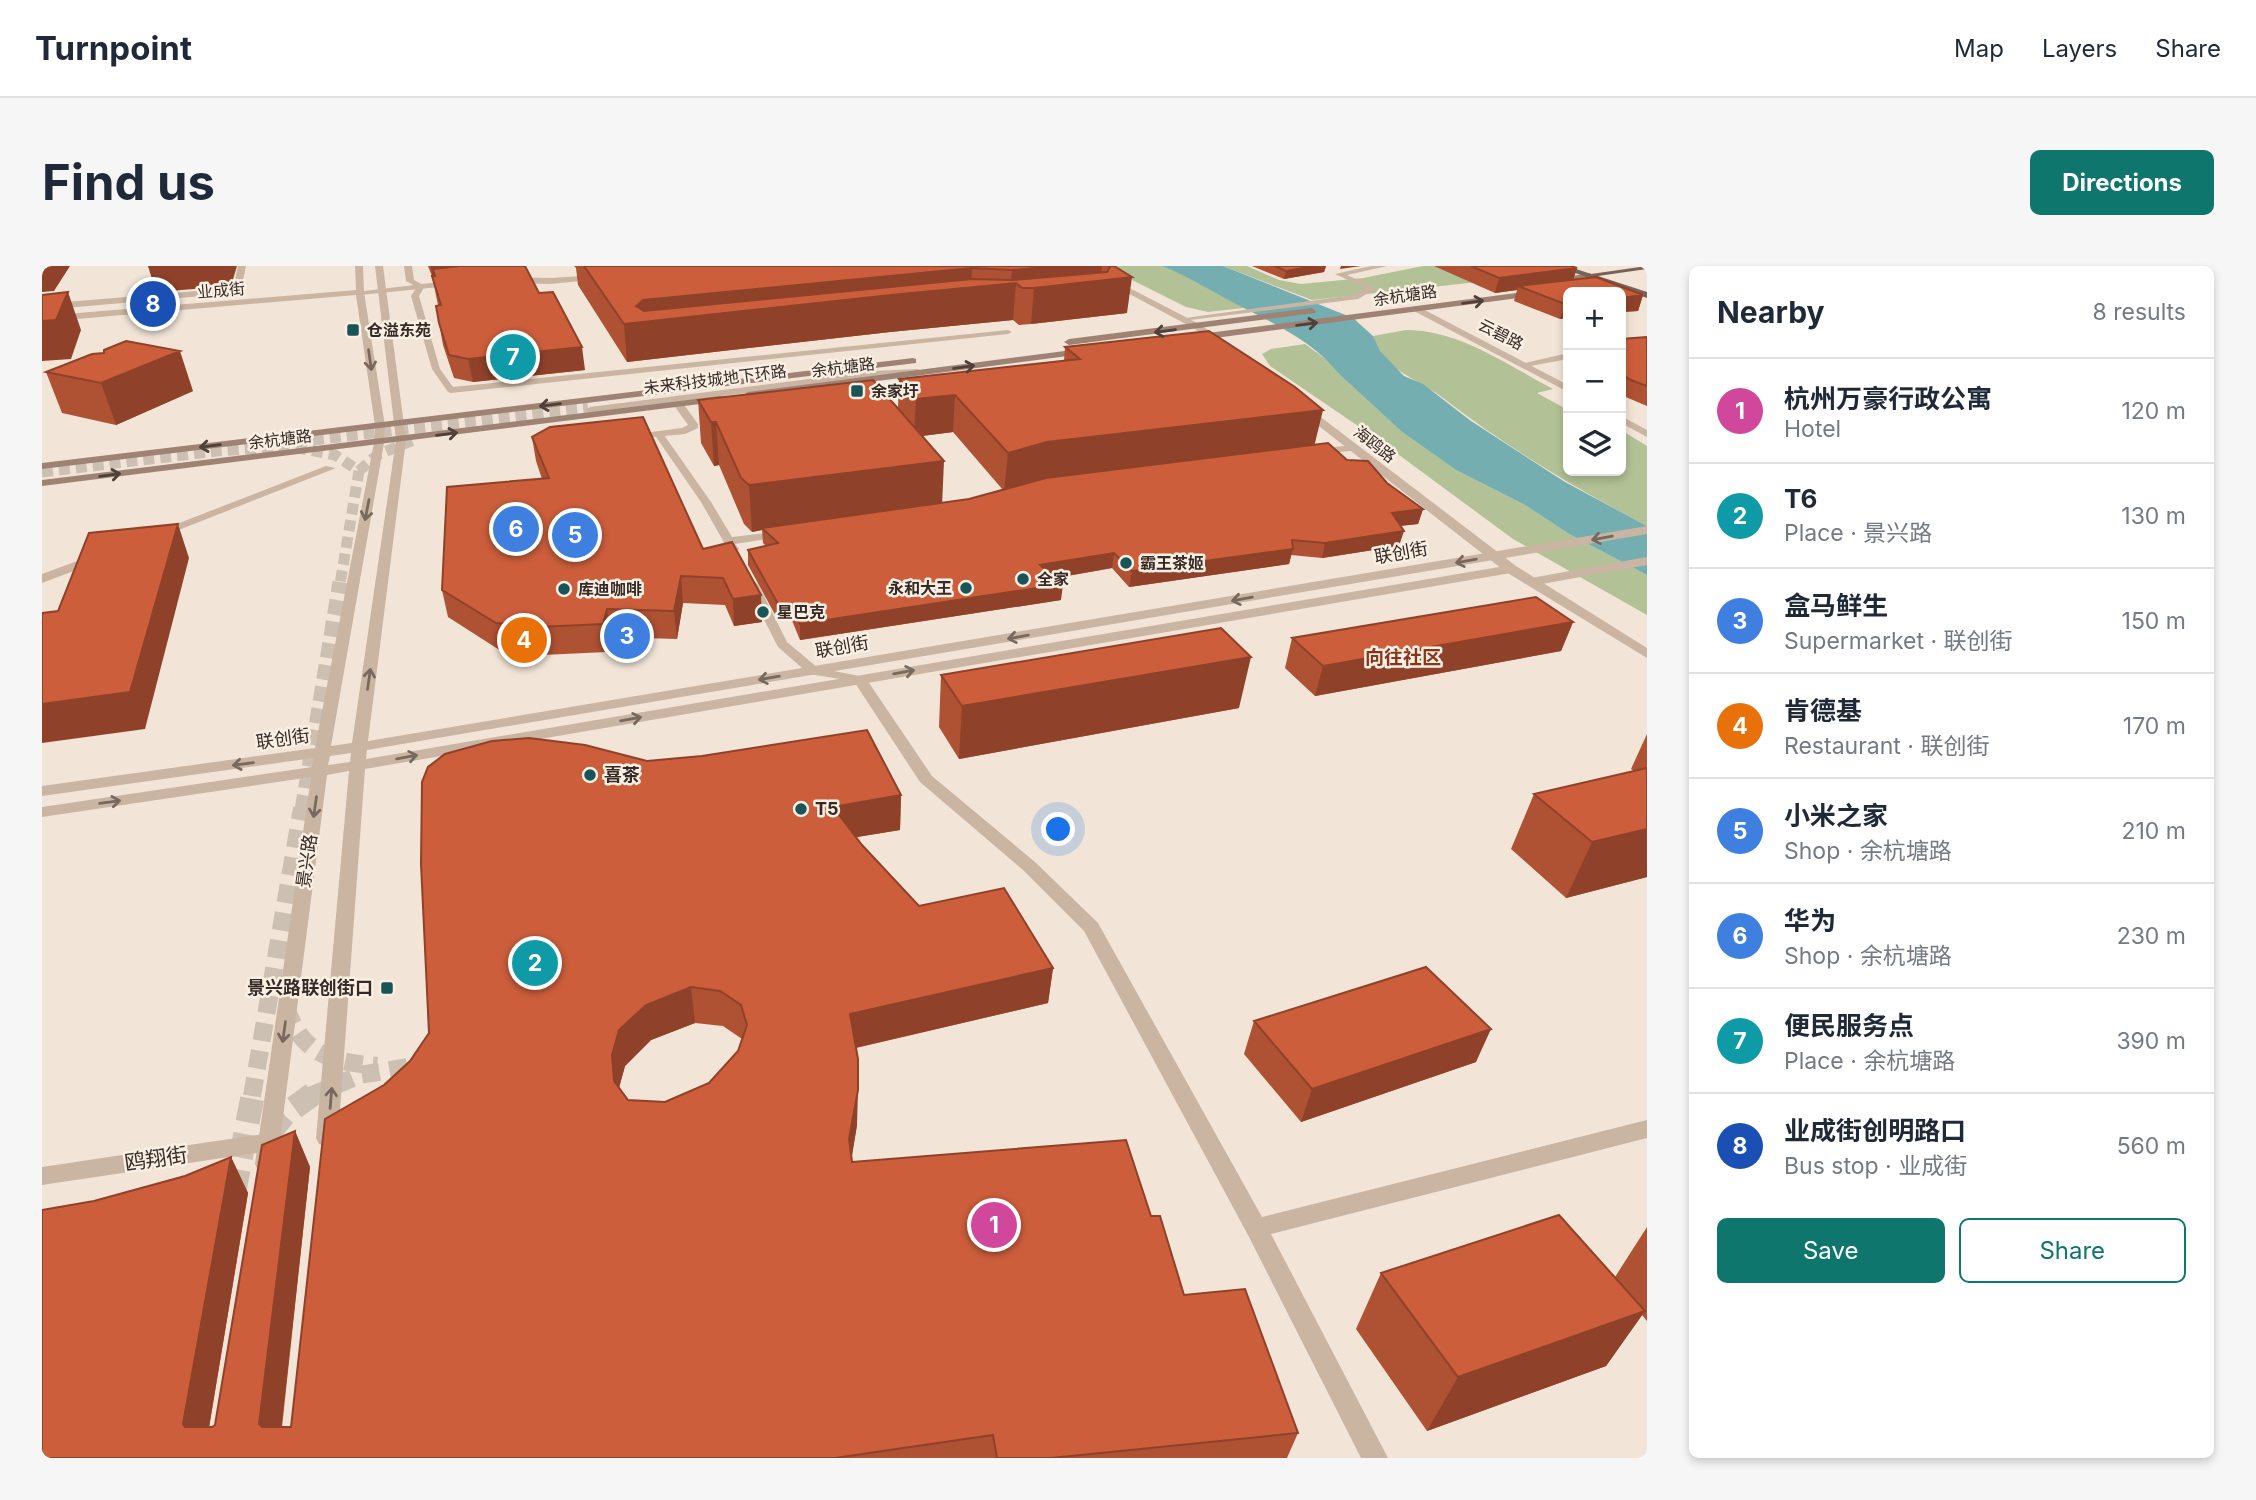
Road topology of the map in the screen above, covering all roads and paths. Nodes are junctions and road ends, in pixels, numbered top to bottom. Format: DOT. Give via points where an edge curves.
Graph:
graph roads {
  1 [pos="242,266"];
  2 [pos="359,266"];
  3 [pos="379,266"];
  4 [pos="408,266"];
  5 [pos="1081,266"];
  6 [pos="1383,266"];
  7 [pos="1559,266"];
  8 [pos="1598,266"];
  9 [pos="1647,267"];
  10 [pos="1329,270"];
  11 [pos="1615,271"];
  12 [pos="502,274"];
  13 [pos="1339,274"];
  14 [pos="1590,275"];
  15 [pos="613,276"];
  16 [pos="464,282"];
  17 [pos="1536,282"];
  18 [pos="1616,284"];
  19 [pos="421,286"];
  20 [pos="1589,287"];
  21 [pos="382,290"];
  22 [pos="360,292"];
  23 [pos="1550,292"];
  24 [pos="1647,295"];
  25 [pos="1364,304"];
  26 [pos="42,307"];
  27 [pos="1417,309"];
  28 [pos="42,319"];
  29 [pos="1182,319"];
  30 [pos="1198,327"];
  31 [pos="1008,332"];
  32 [pos="1210,336"];
  33 [pos="1184,340"];
  34 [pos="1130,346"];
  35 [pos="989,352"];
  36 [pos="1231,352"];
  37 [pos="1563,357"];
  38 [pos="928,359"];
  39 [pos="915,361"];
  40 [pos="1525,364"];
  41 [pos="928,371"];
  42 [pos="1563,386"];
  43 [pos="1293,400"];
  44 [pos="678,404"];
  45 [pos="1626,422"];
  46 [pos="400,423"];
  47 [pos="379,434"];
  48 [pos="659,434"];
  49 [pos="1647,434"];
  50 [pos="401,440"];
  51 [pos="610,440"];
  52 [pos="1354,448"];
  53 [pos="1300,454"];
  54 [pos="42,467"];
  55 [pos="330,468"];
  56 [pos="42,483"];
  57 [pos="1647,530"];
  58 [pos="795,532"];
  59 [pos="146,539"];
  60 [pos="729,541"];
  61 [pos="107,554"];
  62 [pos="1495,556"];
  63 [pos="740,561"];
  64 [pos="1647,561"];
  65 [pos="1511,569"];
  66 [pos="746,573"];
  67 [pos="42,579"];
  68 [pos="1531,582"];
  69 [pos="1647,654"];
  70 [pos="814,671"];
  71 [pos="860,680"];
  72 [pos="360,756"];
  73 [pos="321,762"];
  74 [pos="42,791"];
  75 [pos="42,812"];
  76 [pos="1647,1129"];
  77 [pos="270,1142"];
  78 [pos="326,1153"];
  79 [pos="42,1176"];
  80 [pos="263,1183"];
  81 [pos="1256,1228"];
  82 [pos="1375,1458"];
  1 -- 26 [label="street" via="237,290"];
  2 -- 22 [label="street, 景兴路"];
  3 -- 21 [label="street"];
  4 -- 19 [label="lane" via="410,281"];
  5 -- 29 [label="street"];
  6 -- 13 [label="lane"];
  7 -- 14 [label="main road"];
  8 -- 11 [label="main road"];
  9 -- 11 [label="main road"];
  10 -- 13 [label="lane"];
  11 -- 14 [label="main road"];
  11 -- 18 [label="main road" via="1642,280"];
  12 -- 15 [label="street" via="550,282"];
  13 -- 29 [label="lane" via="1373,288 1354,297"];
  14 -- 17 [label="main road"];
  14 -- 18 [label="main road"];
  16 -- 19 [label="street, 业成街"];
  18 -- 20 [label="main road"];
  18 -- 24 [label="main road"];
  19 -- 21 [label="street, 业成街"];
  19 -- 31 [label="lane" via="415,296 436,369 451,390"];
  21 -- 22 [label="street, 业成街"];
  21 -- 46 [label="street"];
  22 -- 28 [label="street, 业成街"];
  22 -- 47 [label="street, 景兴路, one-way"];
  27 -- 23 [label="main road, 余杭塘路, one-way"];
  25 -- 30 [label="main road, 余杭塘路"];
  32 -- 27 [label="main road, 余杭塘路, one-way"];
  27 -- 40 [label="street, 云碧路"];
  29 -- 30 [label="street"];
  30 -- 32 [label="street"];
  30 -- 35 [label="main road, 余杭塘路, one-way"];
  32 -- 33 [label="main road, 余杭塘路"];
  32 -- 36 [label="street"];
  41 -- 34 [label="main road, 余杭塘路, one-way"];
  37 -- 40 [label="lane"];
  38 -- 39 [label="main road, 余杭塘路"];
  39 -- 41 [label="street, 未来科技城地下环路" via="589,410"];
  39 -- 46 [label="main road, 余杭塘路, one-way"];
  40 -- 42 [label="street, 云碧路"];
  41 -- 44 [label="main road, 余杭塘路"];
  43 -- 52 [label="street, 海鸥路"];
  44 -- 48 [label="street" via="694,426"];
  50 -- 44 [label="main road, 余杭塘路, one-way"];
  45 -- 49 [label="street"];
  46 -- 47 [label="main road, 余杭塘路"];
  46 -- 50 [label="street"];
  47 -- 50 [label="main road, 余杭塘路"];
  47 -- 54 [label="main road, 余杭塘路, one-way"];
  56 -- 47 [label="main road, 余杭塘路, one-way"];
  47 -- 73 [label="street, 景兴路, one-way"];
  48 -- 51 [label="street"];
  48 -- 60 [label="lane"];
  72 -- 50 [label="street, one-way"];
  52 -- 53 [label="lane"];
  52 -- 62 [label="street, 海鸥路"];
  55 -- 59 [label="street"];
  57 -- 62 [label="street, 联创街, one-way"];
  58 -- 60 [label="lane"];
  60 -- 63 [label="lane"];
  61 -- 67 [label="street"];
  62 -- 65 [label="street, 海鸥路"];
  62 -- 70 [label="street, 联创街, one-way"];
  64 -- 68 [label="street"];
  65 -- 68 [label="street, 海鸥路"];
  71 -- 65 [label="street, 联创街, one-way"];
  66 -- 70 [label="lane" via="782,644"];
  68 -- 69 [label="street, 海鸥路"];
  70 -- 71 [label="lane"];
  70 -- 72 [label="street, 联创街, one-way"];
  72 -- 71 [label="street, 联创街, one-way"];
  71 -- 81 [label="street" via="926,779 1029,866 1091,927"];
  72 -- 73 [label="street, 联创街"];
  78 -- 72 [label="street, one-way"];
  73 -- 74 [label="street, 联创街, one-way"];
  75 -- 73 [label="street, 联创街, one-way"];
  73 -- 77 [label="street, 景兴路, one-way"];
  76 -- 81 [label="street"];
  77 -- 79 [label="street, 鸥翔街"];
  77 -- 80 [label="street, 景兴路"];
  81 -- 82 [label="street"];
}
